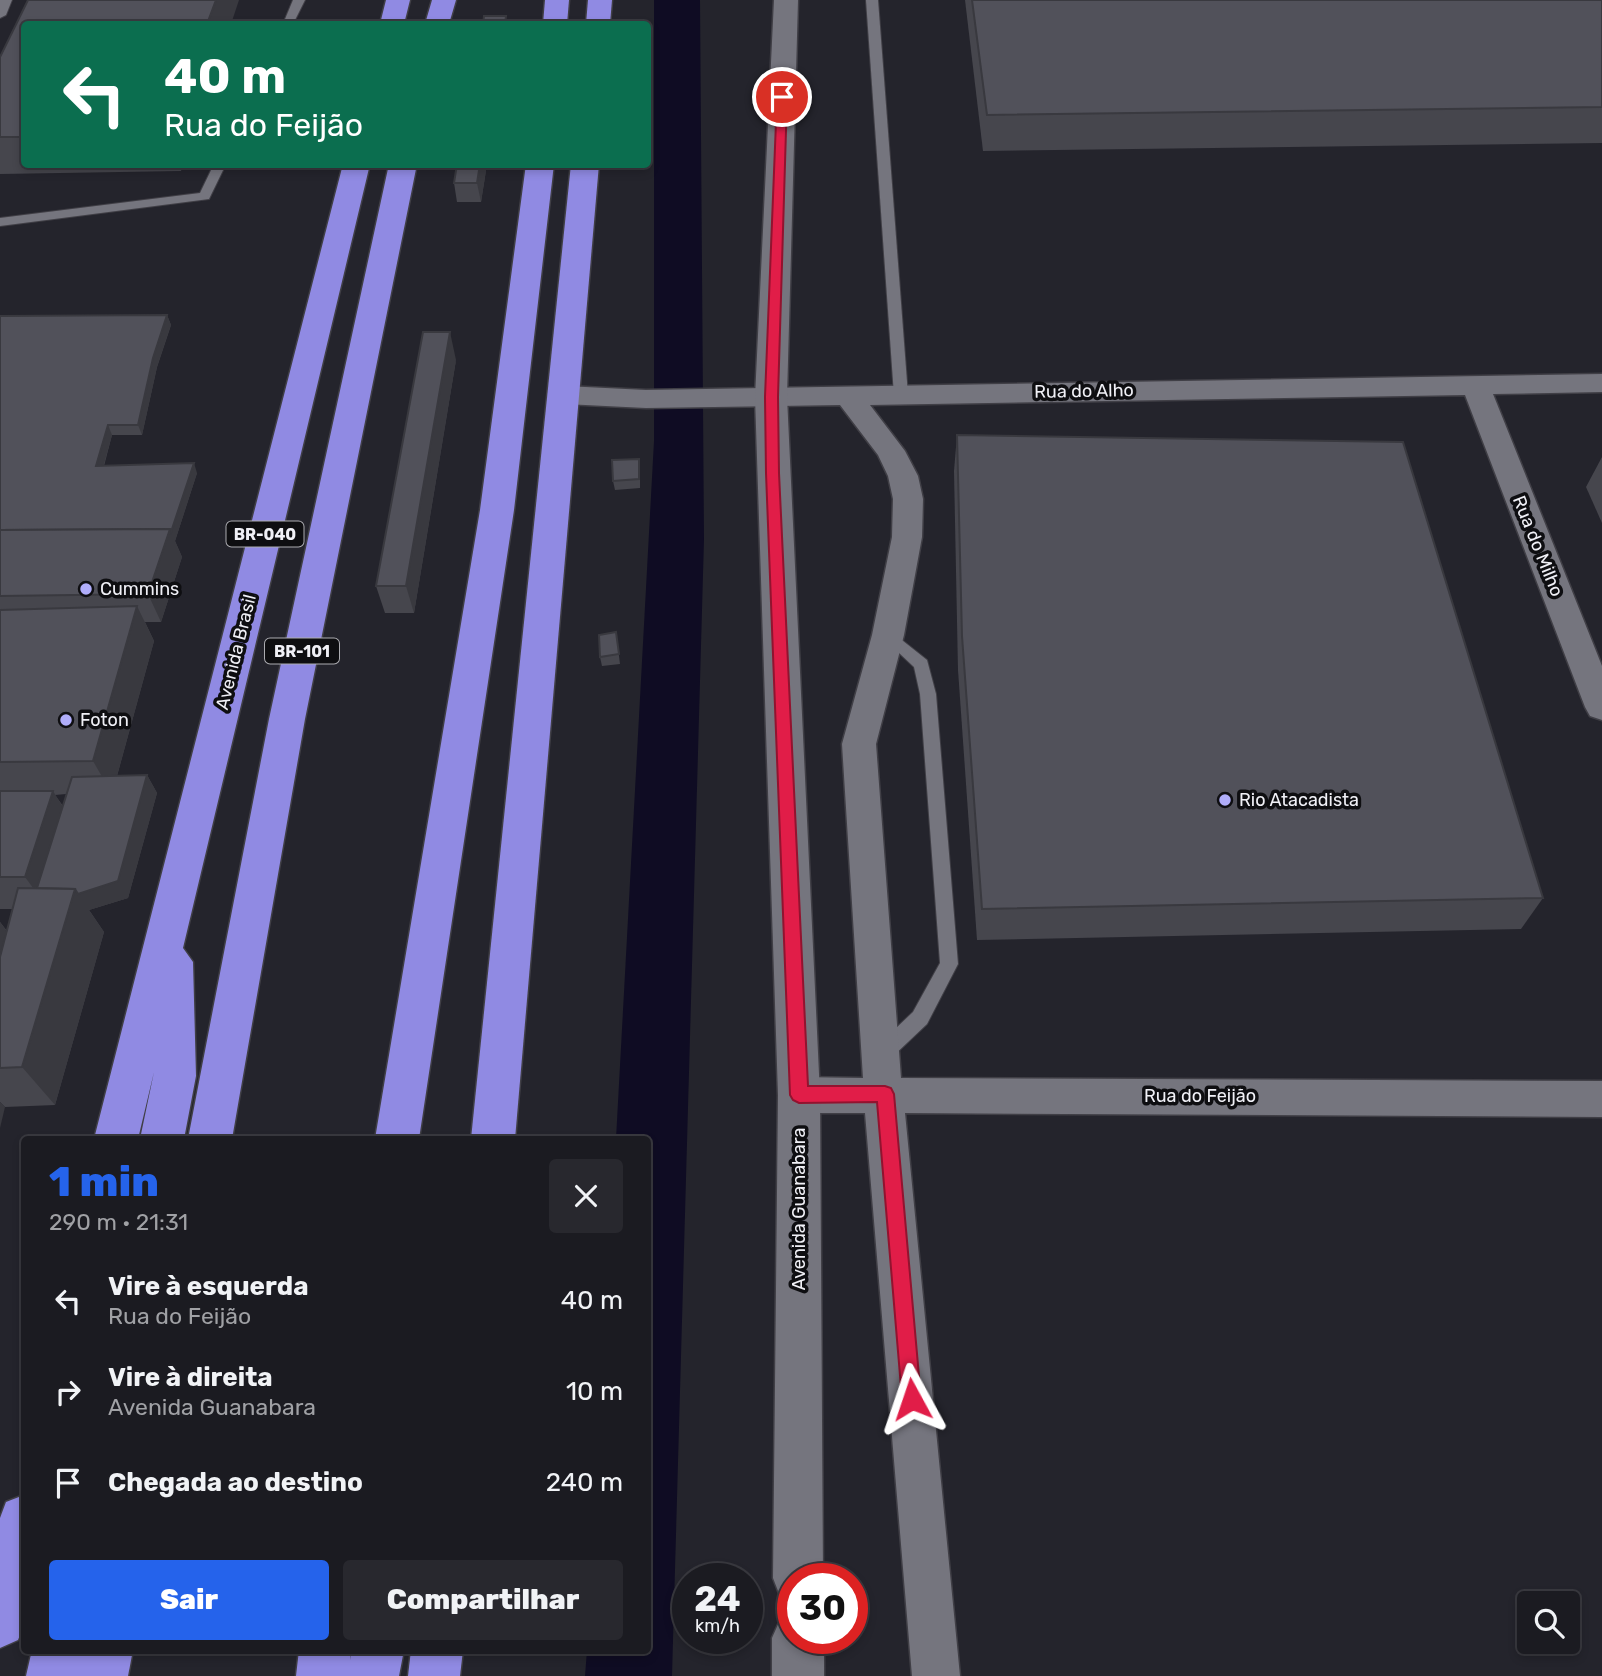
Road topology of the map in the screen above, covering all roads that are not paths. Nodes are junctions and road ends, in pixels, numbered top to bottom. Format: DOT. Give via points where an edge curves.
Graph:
graph roads {
  1 [pos="6,0"];
  2 [pos="299,0"];
  3 [pos="398,0"];
  4 [pos="444,0"];
  5 [pos="557,0"];
  6 [pos="600,0"];
  7 [pos="786,0"];
  8 [pos="872,0"];
  9 [pos="0,15"];
  10 [pos="289,21"];
  11 [pos="393,21"];
  12 [pos="438,21"];
  13 [pos="555,21"];
  14 [pos="598,21"];
  15 [pos="218,168"];
  16 [pos="356,168"];
  17 [pos="402,168"];
  18 [pos="540,168"];
  19 [pos="585,168"];
  20 [pos="0,222"];
  21 [pos="1602,383"];
  22 [pos="1475,384"];
  23 [pos="565,395"];
  24 [pos="847,395"];
  25 [pos="901,395"];
  26 [pos="771,397"];
  27 [pos="888,635"];
  28 [pos="1602,707"];
  29 [pos="173,904"];
  30 [pos="882,1075"];
  31 [pos="799,1095"];
  32 [pos="1602,1100"];
  33 [pos="117,1136"];
  34 [pos="163,1136"];
  35 [pos="211,1136"];
  36 [pos="397,1136"];
  37 [pos="494,1136"];
  38 [pos="21,1533"];
  39 [pos="798,1563"];
  40 [pos="0,1622"];
  41 [pos="57,1654"];
  42 [pos="106,1654"];
  43 [pos="325,1654"];
  44 [pos="377,1654"];
  45 [pos="437,1654"];
  46 [pos="798,1654"];
  47 [pos="52,1676"];
  48 [pos="102,1676"];
  49 [pos="322,1676"];
  50 [pos="373,1676"];
  51 [pos="434,1676"];
  52 [pos="798,1676"];
  53 [pos="936,1676"];
  1 -- 9 [label="lane"];
  2 -- 10 [label="lane"];
  3 -- 11 [label="highway"];
  4 -- 12 [label="highway"];
  5 -- 13 [label="highway"];
  6 -- 14 [label="highway"];
  7 -- 26 [label="street, Avenida Guanabara"];
  8 -- 25 [label="lane"];
  15 -- 20 [label="lane" via="205,196"];
  16 -- 29 [label="highway, Avenida Brasil / BR-040"];
  17 -- 35 [label="highway, BR-101" via="288,719"];
  18 -- 36 [label="highway" via="497,510"];
  19 -- 23 [label="highway"];
  21 -- 22 [label="street, Rua do Alho"];
  22 -- 25 [label="street, Rua do Alho"];
  22 -- 28 [label="street, Rua do Milho"];
  23 -- 26 [label="street, Rua do Alho"];
  23 -- 37 [label="highway"];
  24 -- 25 [label="street, Rua do Alho"];
  24 -- 26 [label="street, Rua do Alho"];
  24 -- 27 [label="street" via="890,451 903,475 908,499 907,537"];
  26 -- 31 [label="street, Avenida Guanabara"];
  27 -- 30 [label="street" via="859,744"];
  27 -- 30 [label="lane" via="921,664 928,694 949,964"];
  29 -- 33 [label="highway, Avenida Brasil"];
  29 -- 34 [label="highway, BR-040" via="175,1076"];
  30 -- 31 [label="street, Rua do Feijão"];
  30 -- 32 [label="street, Rua do Feijão"];
  30 -- 53 [label="street"];
  31 -- 39 [label="street, Avenida Guanabara"];
  38 -- 40 [label="highway"];
  41 -- 47 [label="highway"];
  42 -- 48 [label="highway"];
  43 -- 49 [label="highway"];
  44 -- 50 [label="highway"];
  45 -- 51 [label="highway"];
  46 -- 52 [label="street"];
}
